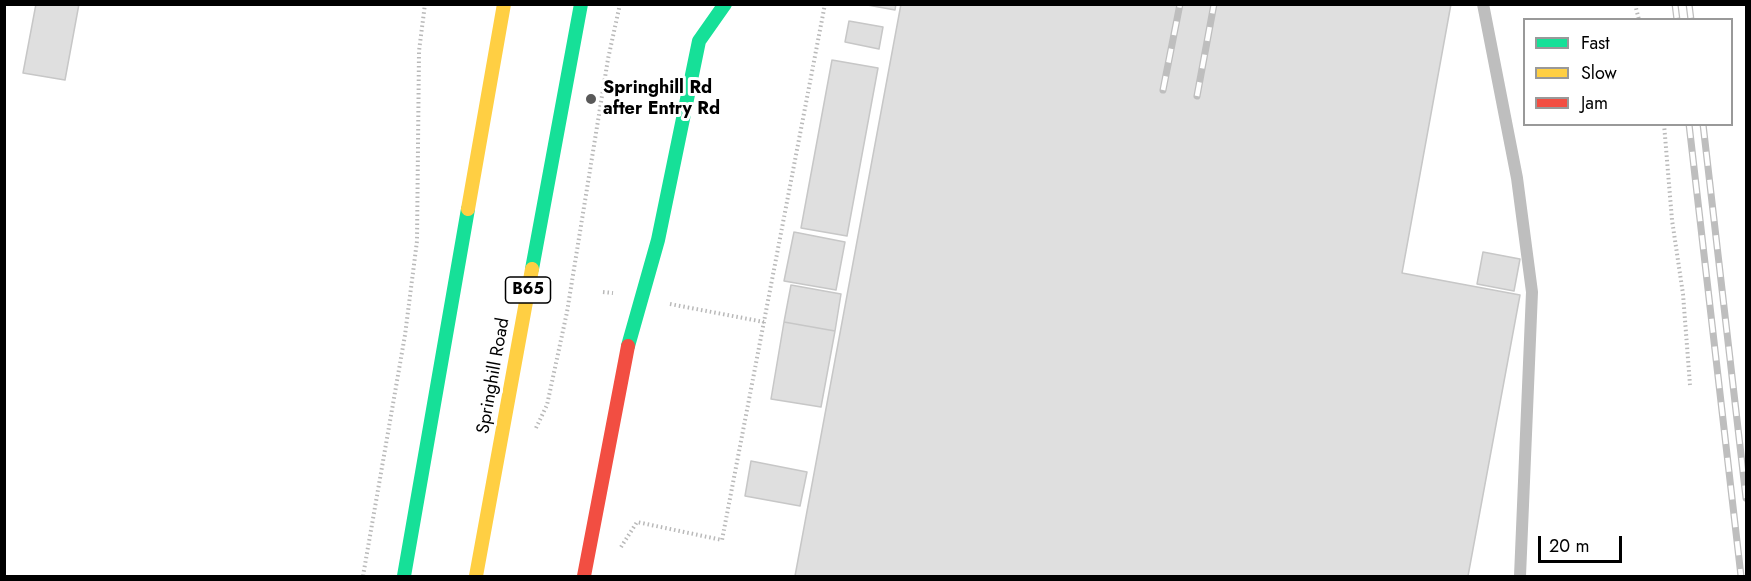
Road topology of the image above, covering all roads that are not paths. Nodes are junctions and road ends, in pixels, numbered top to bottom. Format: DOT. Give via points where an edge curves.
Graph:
graph roads {
  1 [pos="504,4"];
  2 [pos="581,4"];
  3 [pos="725,4"];
  4 [pos="1483,4"];
  5 [pos="404,576"];
  6 [pos="476,576"];
  7 [pos="584,576"];
  8 [pos="1520,576"];
  1 -- 5 [label="main road"];
  2 -- 6 [label="main road, Springhill Road / B65"];
  3 -- 7 [label="main road" via="699,41 658,240 629,338"];
  4 -- 8 [label="lane" via="1517,178 1532,292"];
}
